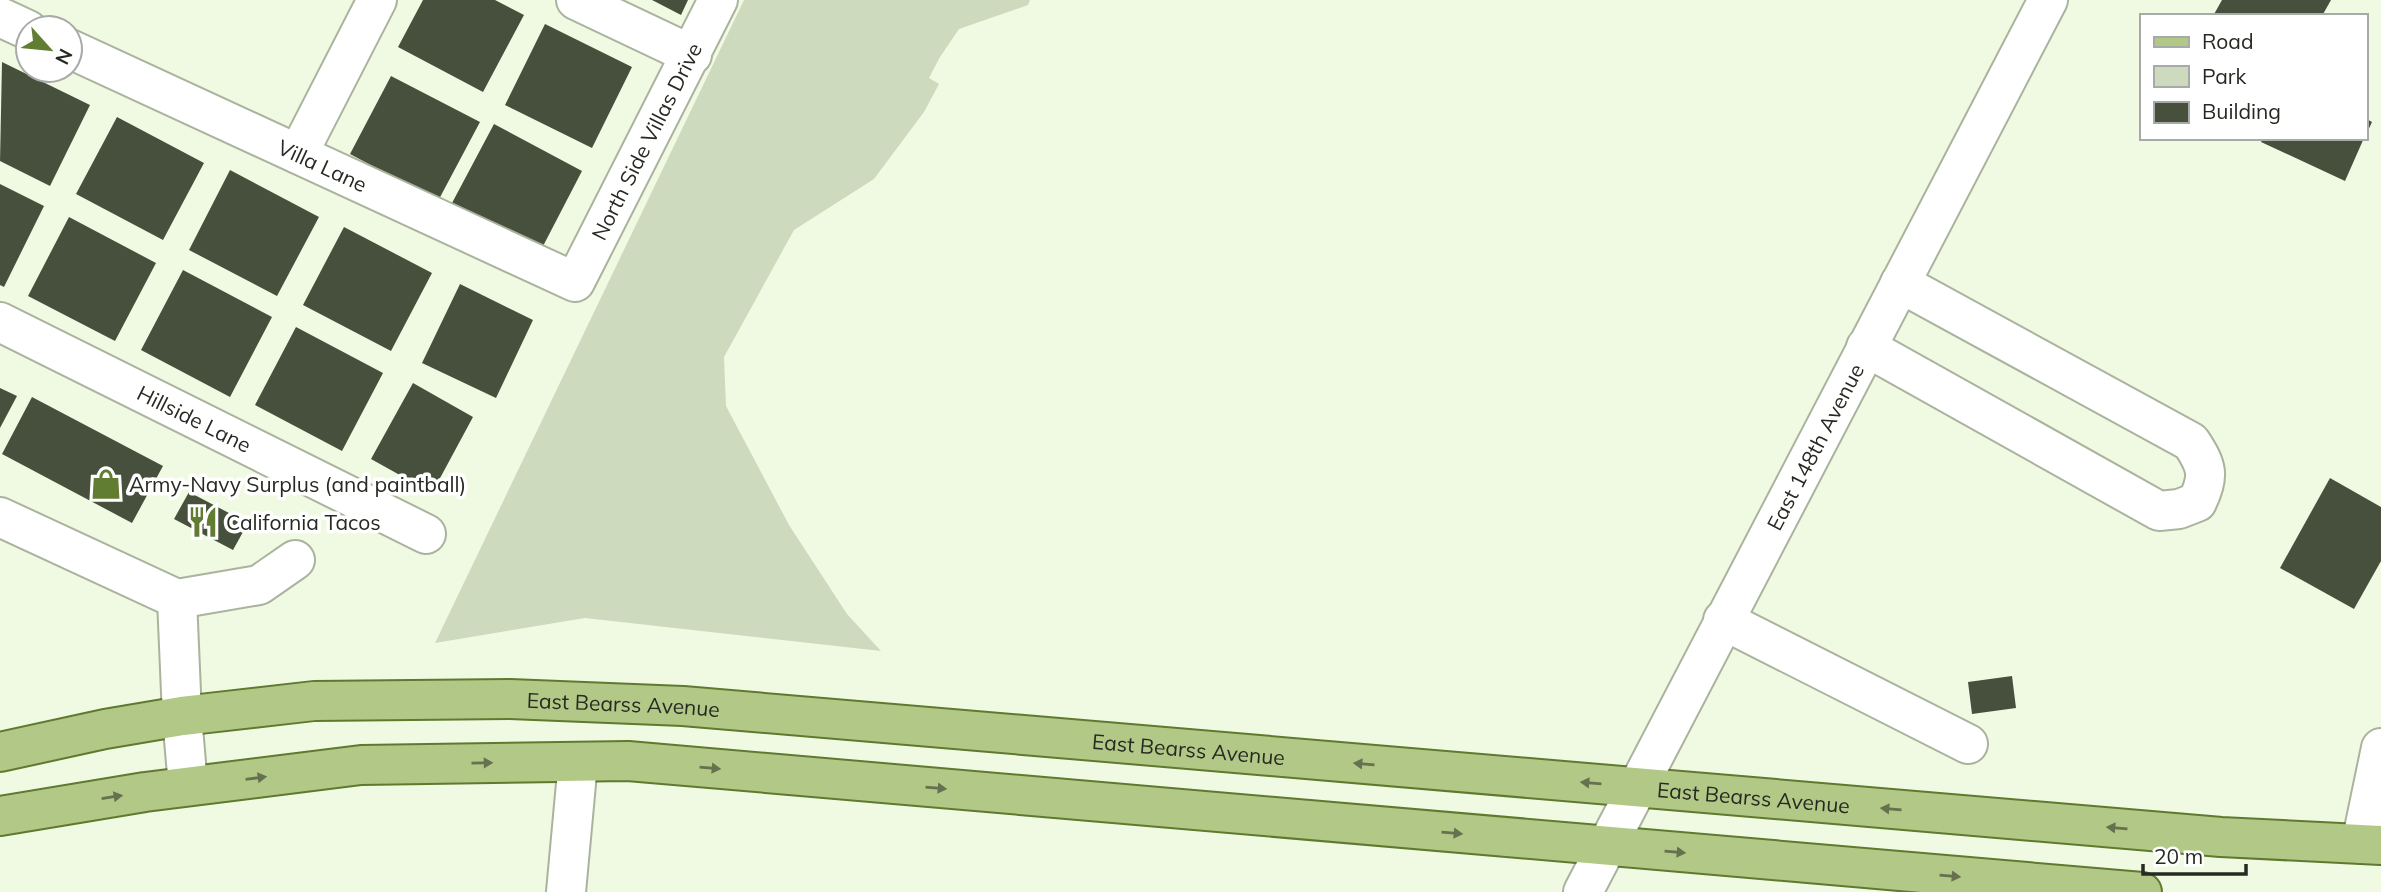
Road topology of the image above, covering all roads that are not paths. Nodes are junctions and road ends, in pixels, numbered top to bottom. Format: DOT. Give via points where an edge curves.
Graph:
graph roads {
  1 [pos="377,0"];
  2 [pos="576,0"];
  3 [pos="718,0"];
  4 [pos="2048,0"];
  5 [pos="84,55"];
  6 [pos="692,55"];
  7 [pos="298,154"];
  8 [pos="575,282"];
  9 [pos="1900,283"];
  10 [pos="0,322"];
  11 [pos="1866,347"];
  12 [pos="0,517"];
  13 [pos="426,534"];
  14 [pos="295,560"];
  15 [pos="177,599"];
  16 [pos="1723,620"];
  17 [pos="182,716"];
  18 [pos="1968,744"];
  19 [pos="2381,748"];
  20 [pos="0,752"];
  21 [pos="579,762"];
  22 [pos="188,786"];
  23 [pos="1637,787"];
  24 [pos="0,816"];
  25 [pos="2371,844"];
  26 [pos="1607,846"];
  27 [pos="566,892"];
  28 [pos="1583,892"];
  29 [pos="2142,892"];
  1 -- 7 [label="street"];
  2 -- 6 [label="street"];
  3 -- 6 [label="street, North Side Villas Drive"];
  4 -- 9 [label="street, East 148th Avenue"];
  5 -- 7 [label="street, Villa Lane"];
  6 -- 8 [label="street, North Side Villas Drive"];
  7 -- 8 [label="street, Villa Lane"];
  9 -- 11 [label="street, East 148th Avenue"];
  9 -- 11 [label="street" via="2191,442 2204,461 2206,485 2197,502 2159,511"];
  10 -- 13 [label="street, Hillside Lane"];
  11 -- 16 [label="street, East 148th Avenue"];
  12 -- 15 [label="street"];
  14 -- 15 [label="street" via="259,585"];
  15 -- 17 [label="street"];
  16 -- 18 [label="street"];
  16 -- 23 [label="street, East 148th Avenue"];
  17 -- 20 [label="main road, East Bearss Avenue"];
  17 -- 22 [label="street"];
  23 -- 17 [label="main road, East Bearss Avenue, one-way" via="670,706 385,698"];
  19 -- 25 [label="street"];
  22 -- 21 [label="main road, one-way" via="361,765"];
  21 -- 26 [label="main road, one-way" via="628,761"];
  21 -- 27 [label="street"];
  24 -- 22 [label="main road, one-way"];
  25 -- 23 [label="main road, East Bearss Avenue, one-way" via="2207,836"];
  23 -- 26 [label="street, East 148th Avenue"];
  26 -- 28 [label="street, East 148th Avenue"];
  26 -- 29 [label="main road, one-way"];
}
